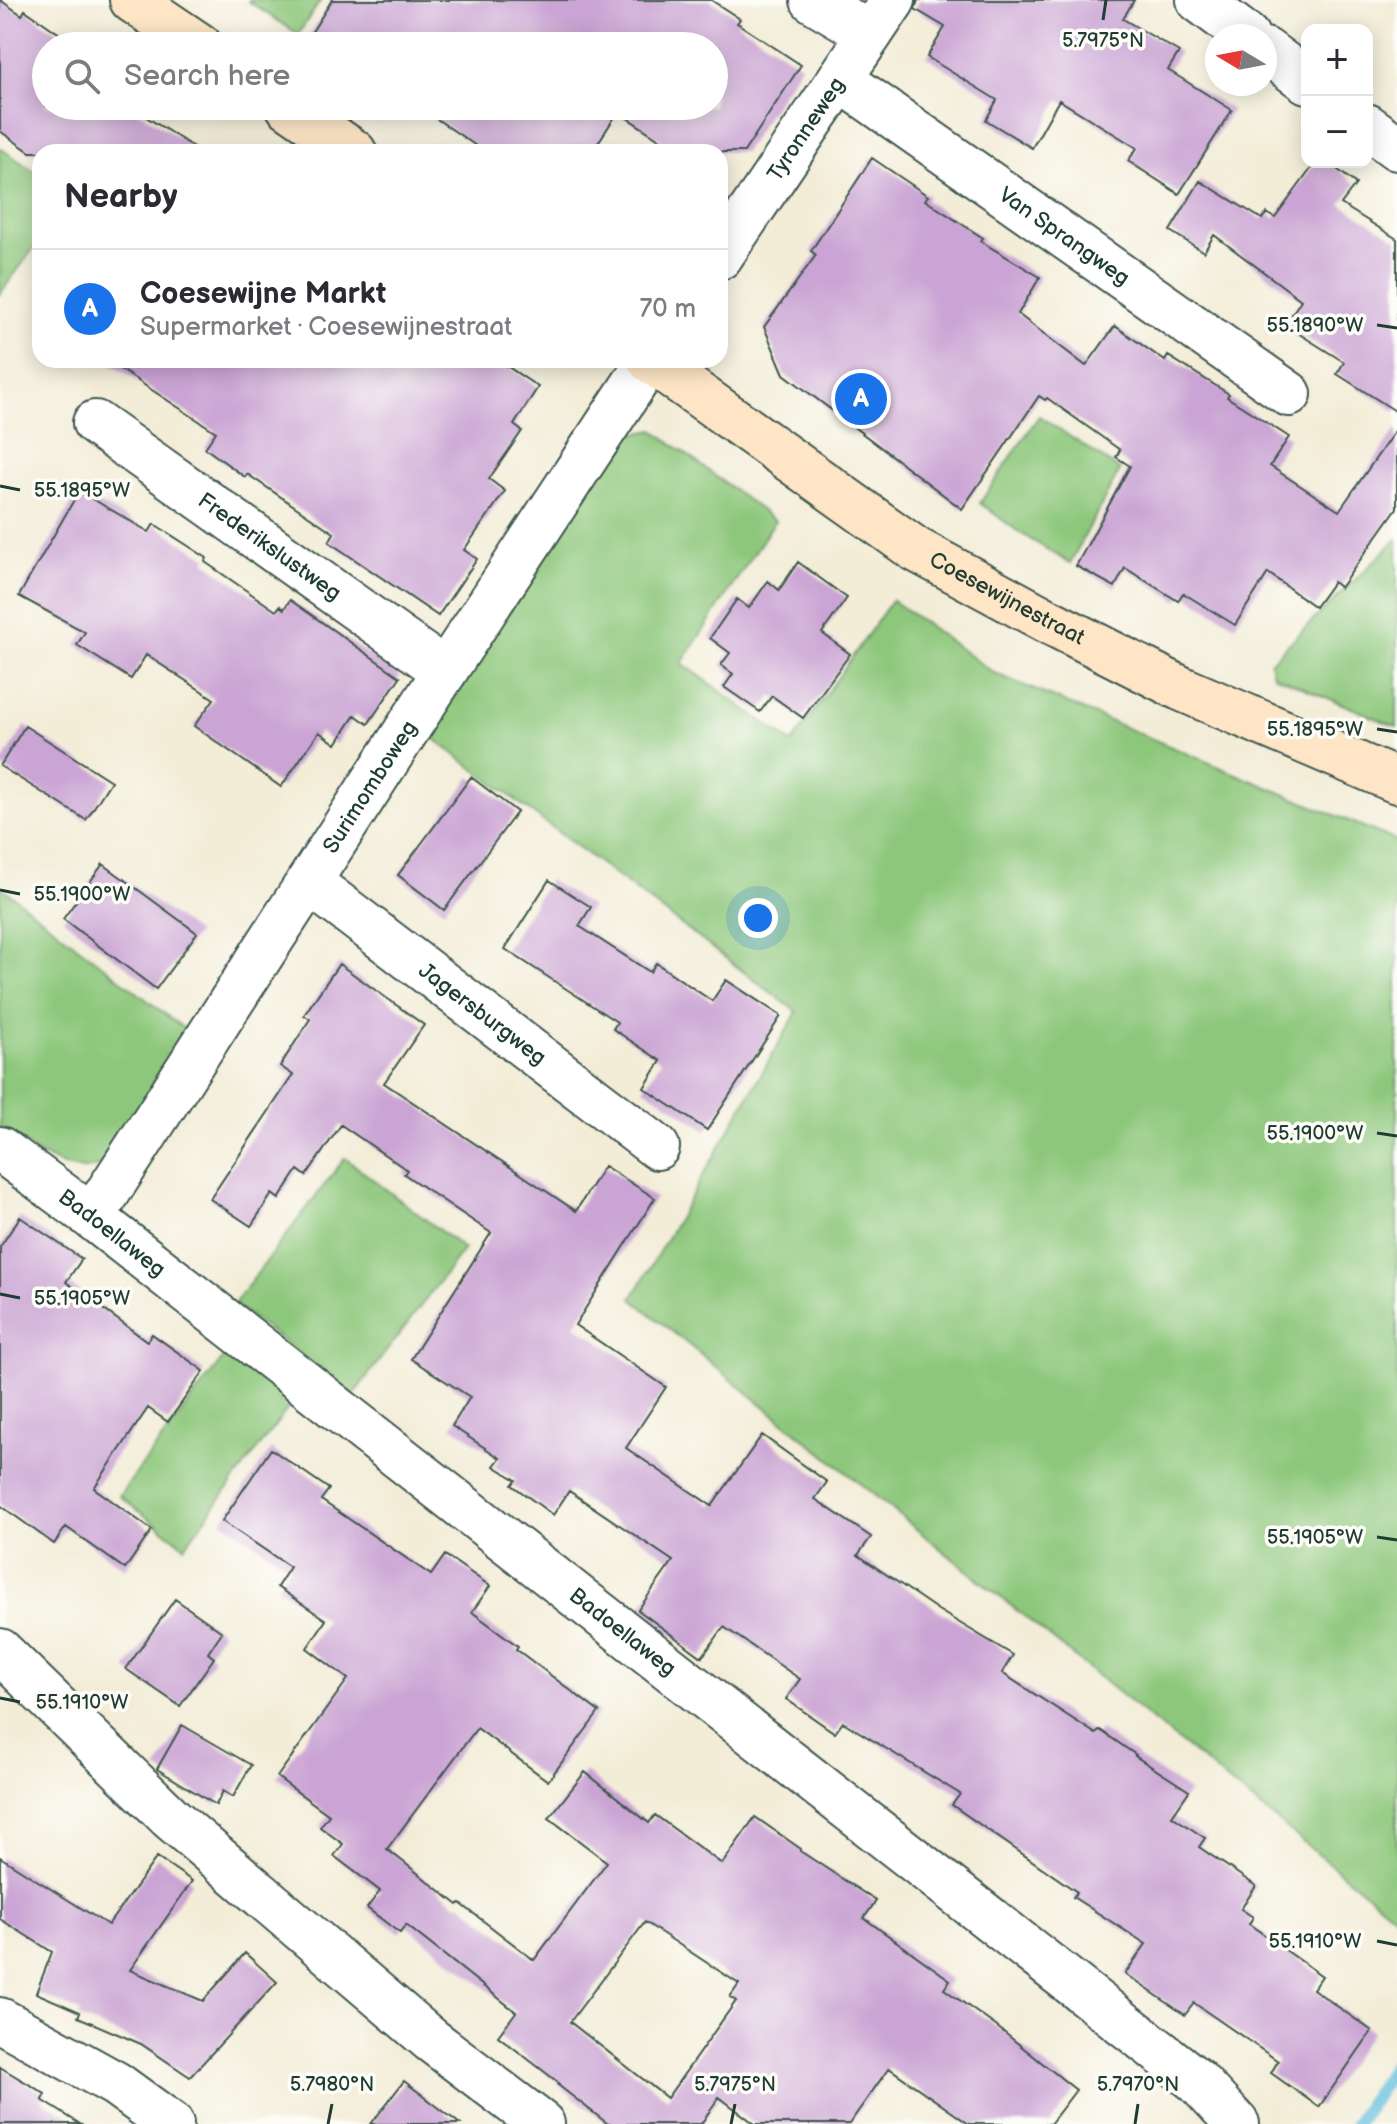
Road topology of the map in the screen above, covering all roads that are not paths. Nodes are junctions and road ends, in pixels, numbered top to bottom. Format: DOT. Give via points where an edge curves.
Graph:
graph roads {
  1 [pos="132,0"];
  2 [pos="813,0"];
  3 [pos="1199,0"];
  4 [pos="881,17"];
  5 [pos="1231,24"];
  6 [pos="179,32"];
  7 [pos="1277,59"];
  8 [pos="1301,77"];
  9 [pos="840,79"];
  10 [pos="308,120"];
  11 [pos="1373,130"];
  12 [pos="343,144"];
  13 [pos="1397,148"];
  14 [pos="728,245"];
  15 [pos="645,368"];
  16 [pos="661,368"];
  17 [pos="1289,394"];
  18 [pos="95,423"];
  19 [pos="445,671"];
  20 [pos="1397,781"];
  21 [pos="309,882"];
  22 [pos="657,1147"];
  23 [pos="0,1149"];
  24 [pos="92,1217"];
  25 [pos="0,1651"];
  26 [pos="0,2020"];
  27 [pos="171,2124"];
  28 [pos="542,2124"];
  29 [pos="1237,2124"];
  1 -- 6 [label="main road"];
  2 -- 4 [label="street"];
  3 -- 5 [label="street"];
  4 -- 9 [label="street, Tyronneweg"];
  7 -- 8 [label="street"];
  9 -- 14 [label="street, Tyronneweg"];
  9 -- 17 [label="street, Van Sprangweg"];
  10 -- 12 [label="main road"];
  11 -- 13 [label="street"];
  15 -- 19 [label="street, Surimomboweg"];
  16 -- 20 [label="main road, Coesewijnestraat" via="915,549 1180,688"];
  18 -- 19 [label="street, Frederikslustweg"];
  19 -- 21 [label="street, Surimomboweg"];
  21 -- 22 [label="street, Jagersburgweg"];
  21 -- 24 [label="street, Surimomboweg"];
  23 -- 24 [label="street, Badoellaweg"];
  24 -- 29 [label="street, Badoellaweg" via="1197,2081"];
  25 -- 28 [label="street" via="172,1819 431,2040"];
  26 -- 27 [label="street" via="116,2084"];
}
